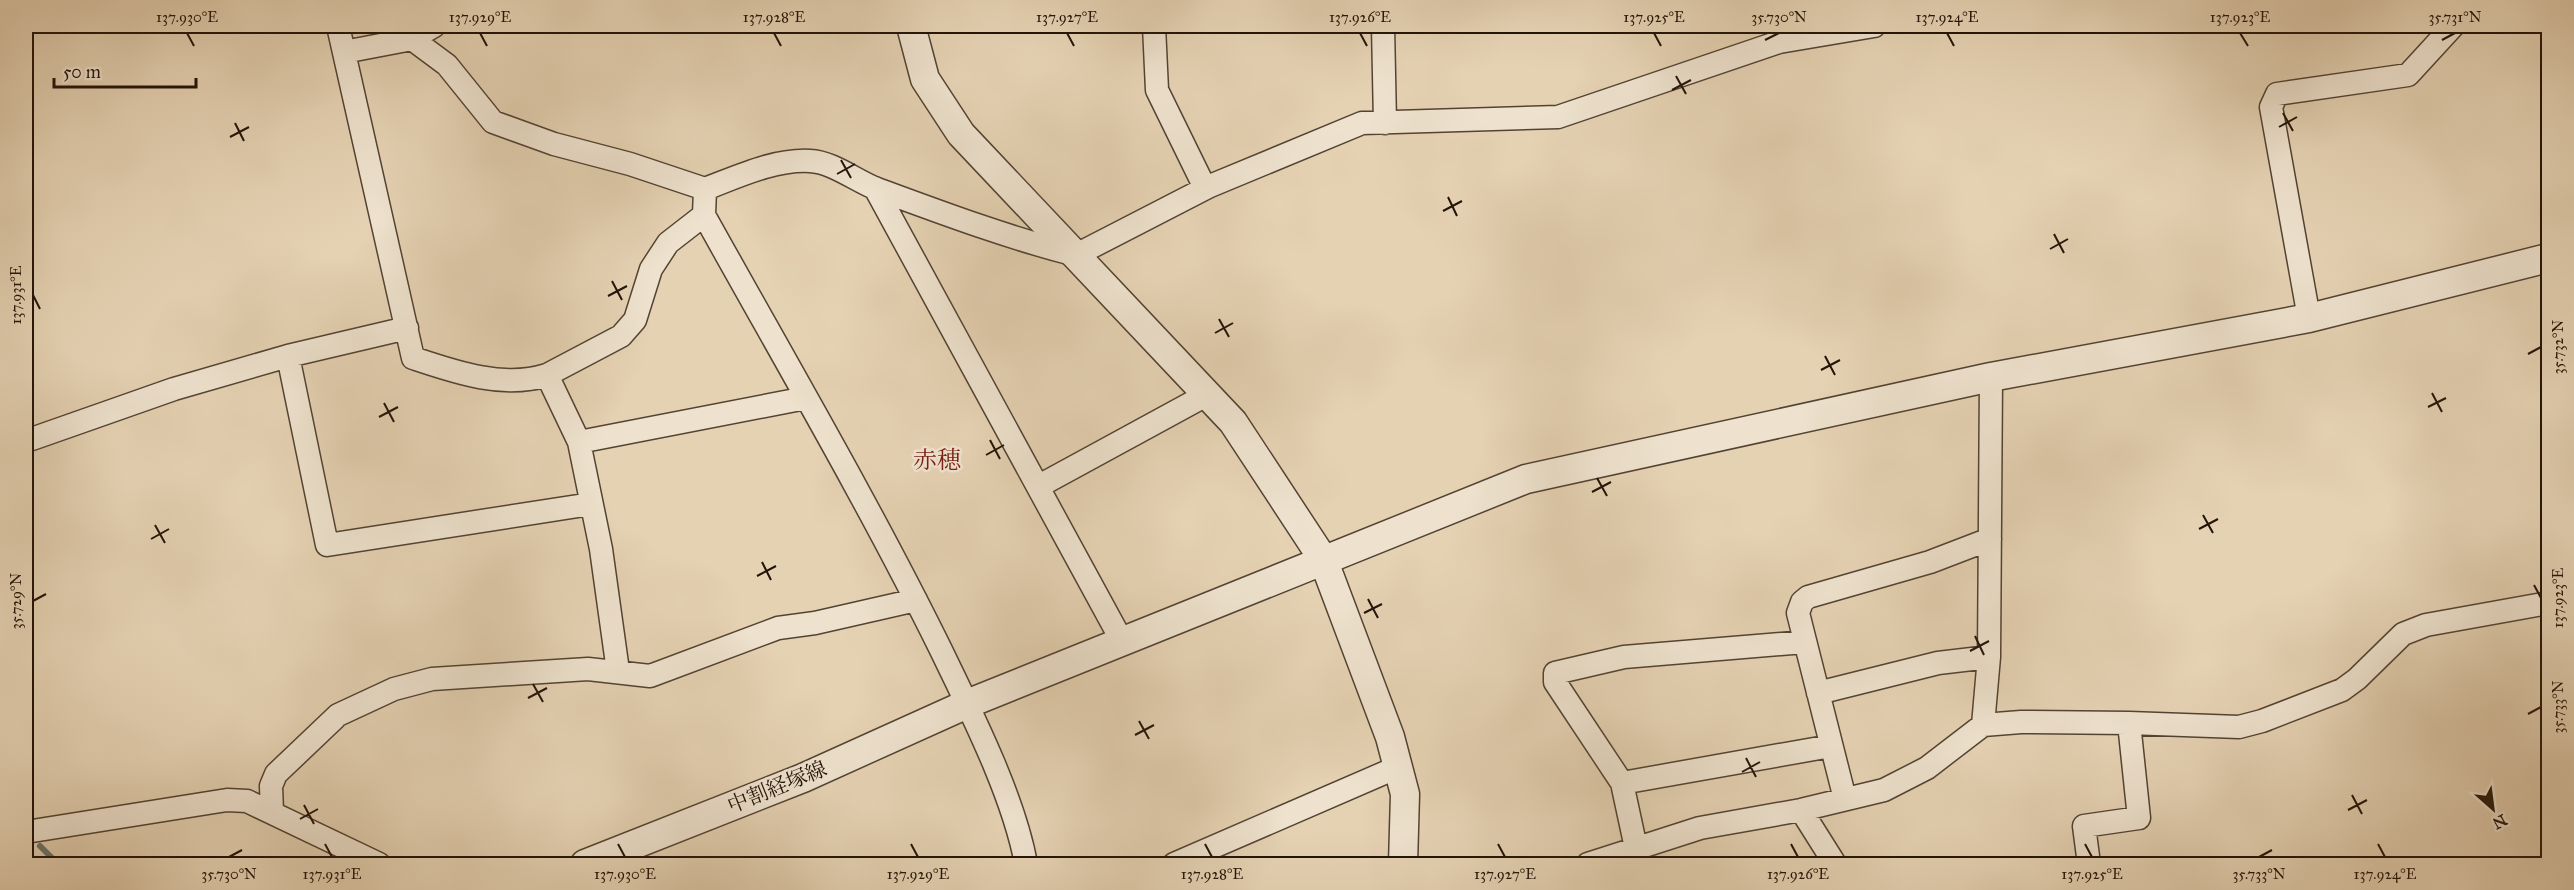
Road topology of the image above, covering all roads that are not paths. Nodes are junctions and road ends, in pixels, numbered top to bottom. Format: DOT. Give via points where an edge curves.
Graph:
graph roads {
  1 [pos="338,26"];
  2 [pos="434,26"];
  3 [pos="911,26"];
  4 [pos="1154,26"];
  5 [pos="1383,26"];
  6 [pos="1874,26"];
  7 [pos="2453,26"];
  8 [pos="412,39"];
  9 [pos="344,52"];
  10 [pos="1385,123"];
  11 [pos="875,188"];
  12 [pos="1205,188"];
  13 [pos="705,189"];
  14 [pos="704,215"];
  15 [pos="1076,255"];
  16 [pos="2548,258"];
  17 [pos="2309,318"];
  18 [pos="406,328"];
  19 [pos="288,356"];
  20 [pos="547,375"];
  21 [pos="1991,376"];
  22 [pos="1208,394"];
  23 [pos="806,398"];
  24 [pos="26,441"];
  25 [pos="579,442"];
  26 [pos="1039,486"];
  27 [pos="591,504"];
  28 [pos="1990,539"];
  29 [pos="1323,560"];
  30 [pos="916,600"];
  31 [pos="2548,603"];
  32 [pos="1805,642"];
  33 [pos="1123,643"];
  34 [pos="1989,657"];
  35 [pos="618,671"];
  36 [pos="1818,693"];
  37 [pos="967,704"];
  38 [pos="2129,723"];
  39 [pos="1983,725"];
  40 [pos="1831,746"];
  41 [pos="1398,767"];
  42 [pos="1622,783"];
  43 [pos="1845,799"];
  44 [pos="1801,810"];
  45 [pos="272,812"];
  46 [pos="26,832"];
  47 [pos="1636,848"];
  48 [pos="379,864"];
  49 [pos="585,864"];
  50 [pos="1026,864"];
  51 [pos="1174,864"];
  52 [pos="1403,864"];
  53 [pos="1588,864"];
  54 [pos="1835,864"];
  55 [pos="2089,864"];
  1 -- 9 [label="street"];
  2 -- 8 [label="street"];
  3 -- 15 [label="street" via="925,79 962,134"];
  4 -- 12 [label="street" via="1157,90"];
  5 -- 10 [label="street"];
  6 -- 10 [label="street" via="1779,42 1558,117"];
  7 -- 17 [label="street" via="2408,75 2277,94 2271,107"];
  8 -- 9 [label="street"];
  8 -- 13 [label="street" via="447,64 493,122"];
  9 -- 18 [label="street"];
  10 -- 12 [label="street" via="1362,123"];
  11 -- 13 [label="street" via="820,162 808,161 767,167"];
  11 -- 15 [label="street"];
  11 -- 26 [label="street"];
  12 -- 15 [label="street"];
  13 -- 14 [label="street"];
  14 -- 20 [label="street" via="668,243 651,269 635,320 621,336"];
  14 -- 23 [label="street"];
  15 -- 22 [label="street"];
  16 -- 17 [label="street, 中割経塚線"];
  17 -- 21 [label="street, 中割経塚線"];
  18 -- 19 [label="street"];
  18 -- 20 [label="street" via="413,358 493,379 534,379"];
  19 -- 24 [label="street" via="174,389"];
  19 -- 27 [label="street" via="327,545"];
  20 -- 25 [label="street"];
  21 -- 28 [label="street"];
  21 -- 29 [label="street, 中割経塚線" via="1526,479"];
  22 -- 26 [label="street"];
  22 -- 29 [label="street" via="1233,422"];
  23 -- 25 [label="street"];
  23 -- 30 [label="street"];
  25 -- 27 [label="street"];
  26 -- 33 [label="street"];
  27 -- 35 [label="street"];
  28 -- 32 [label="street" via="1930,562 1808,597 1798,613"];
  28 -- 34 [label="street"];
  29 -- 33 [label="street, 中割経塚線"];
  29 -- 41 [label="street" via="1367,672"];
  30 -- 35 [label="street" via="778,628 650,676"];
  30 -- 37 [label="street"];
  31 -- 38 [label="street" via="2426,625 2403,634 2342,690 2262,721 2239,727"];
  32 -- 36 [label="street"];
  32 -- 42 [label="street" via="1624,657 1555,673 1555,682"];
  33 -- 37 [label="street, 中割経塚線"];
  34 -- 36 [label="street" via="1938,663"];
  34 -- 39 [label="street"];
  35 -- 45 [label="street" via="588,669 432,679 369,699 338,715 276,774 271,786"];
  36 -- 40 [label="street"];
  37 -- 49 [label="street, 中割経塚線" via="802,778"];
  37 -- 50 [label="street" via="1010,809"];
  38 -- 39 [label="street"];
  38 -- 55 [label="street" via="2139,818 2084,826"];
  39 -- 43 [label="street" via="1927,768 1884,790"];
  40 -- 42 [label="street"];
  40 -- 43 [label="street"];
  41 -- 51 [label="street"];
  41 -- 52 [label="street" via="1405,794"];
  42 -- 47 [label="street"];
  43 -- 44 [label="street"];
  44 -- 47 [label="street" via="1700,828"];
  44 -- 54 [label="street"];
  45 -- 46 [label="street" via="247,801 227,800"];
  45 -- 48 [label="street"];
  47 -- 53 [label="street"];
}
